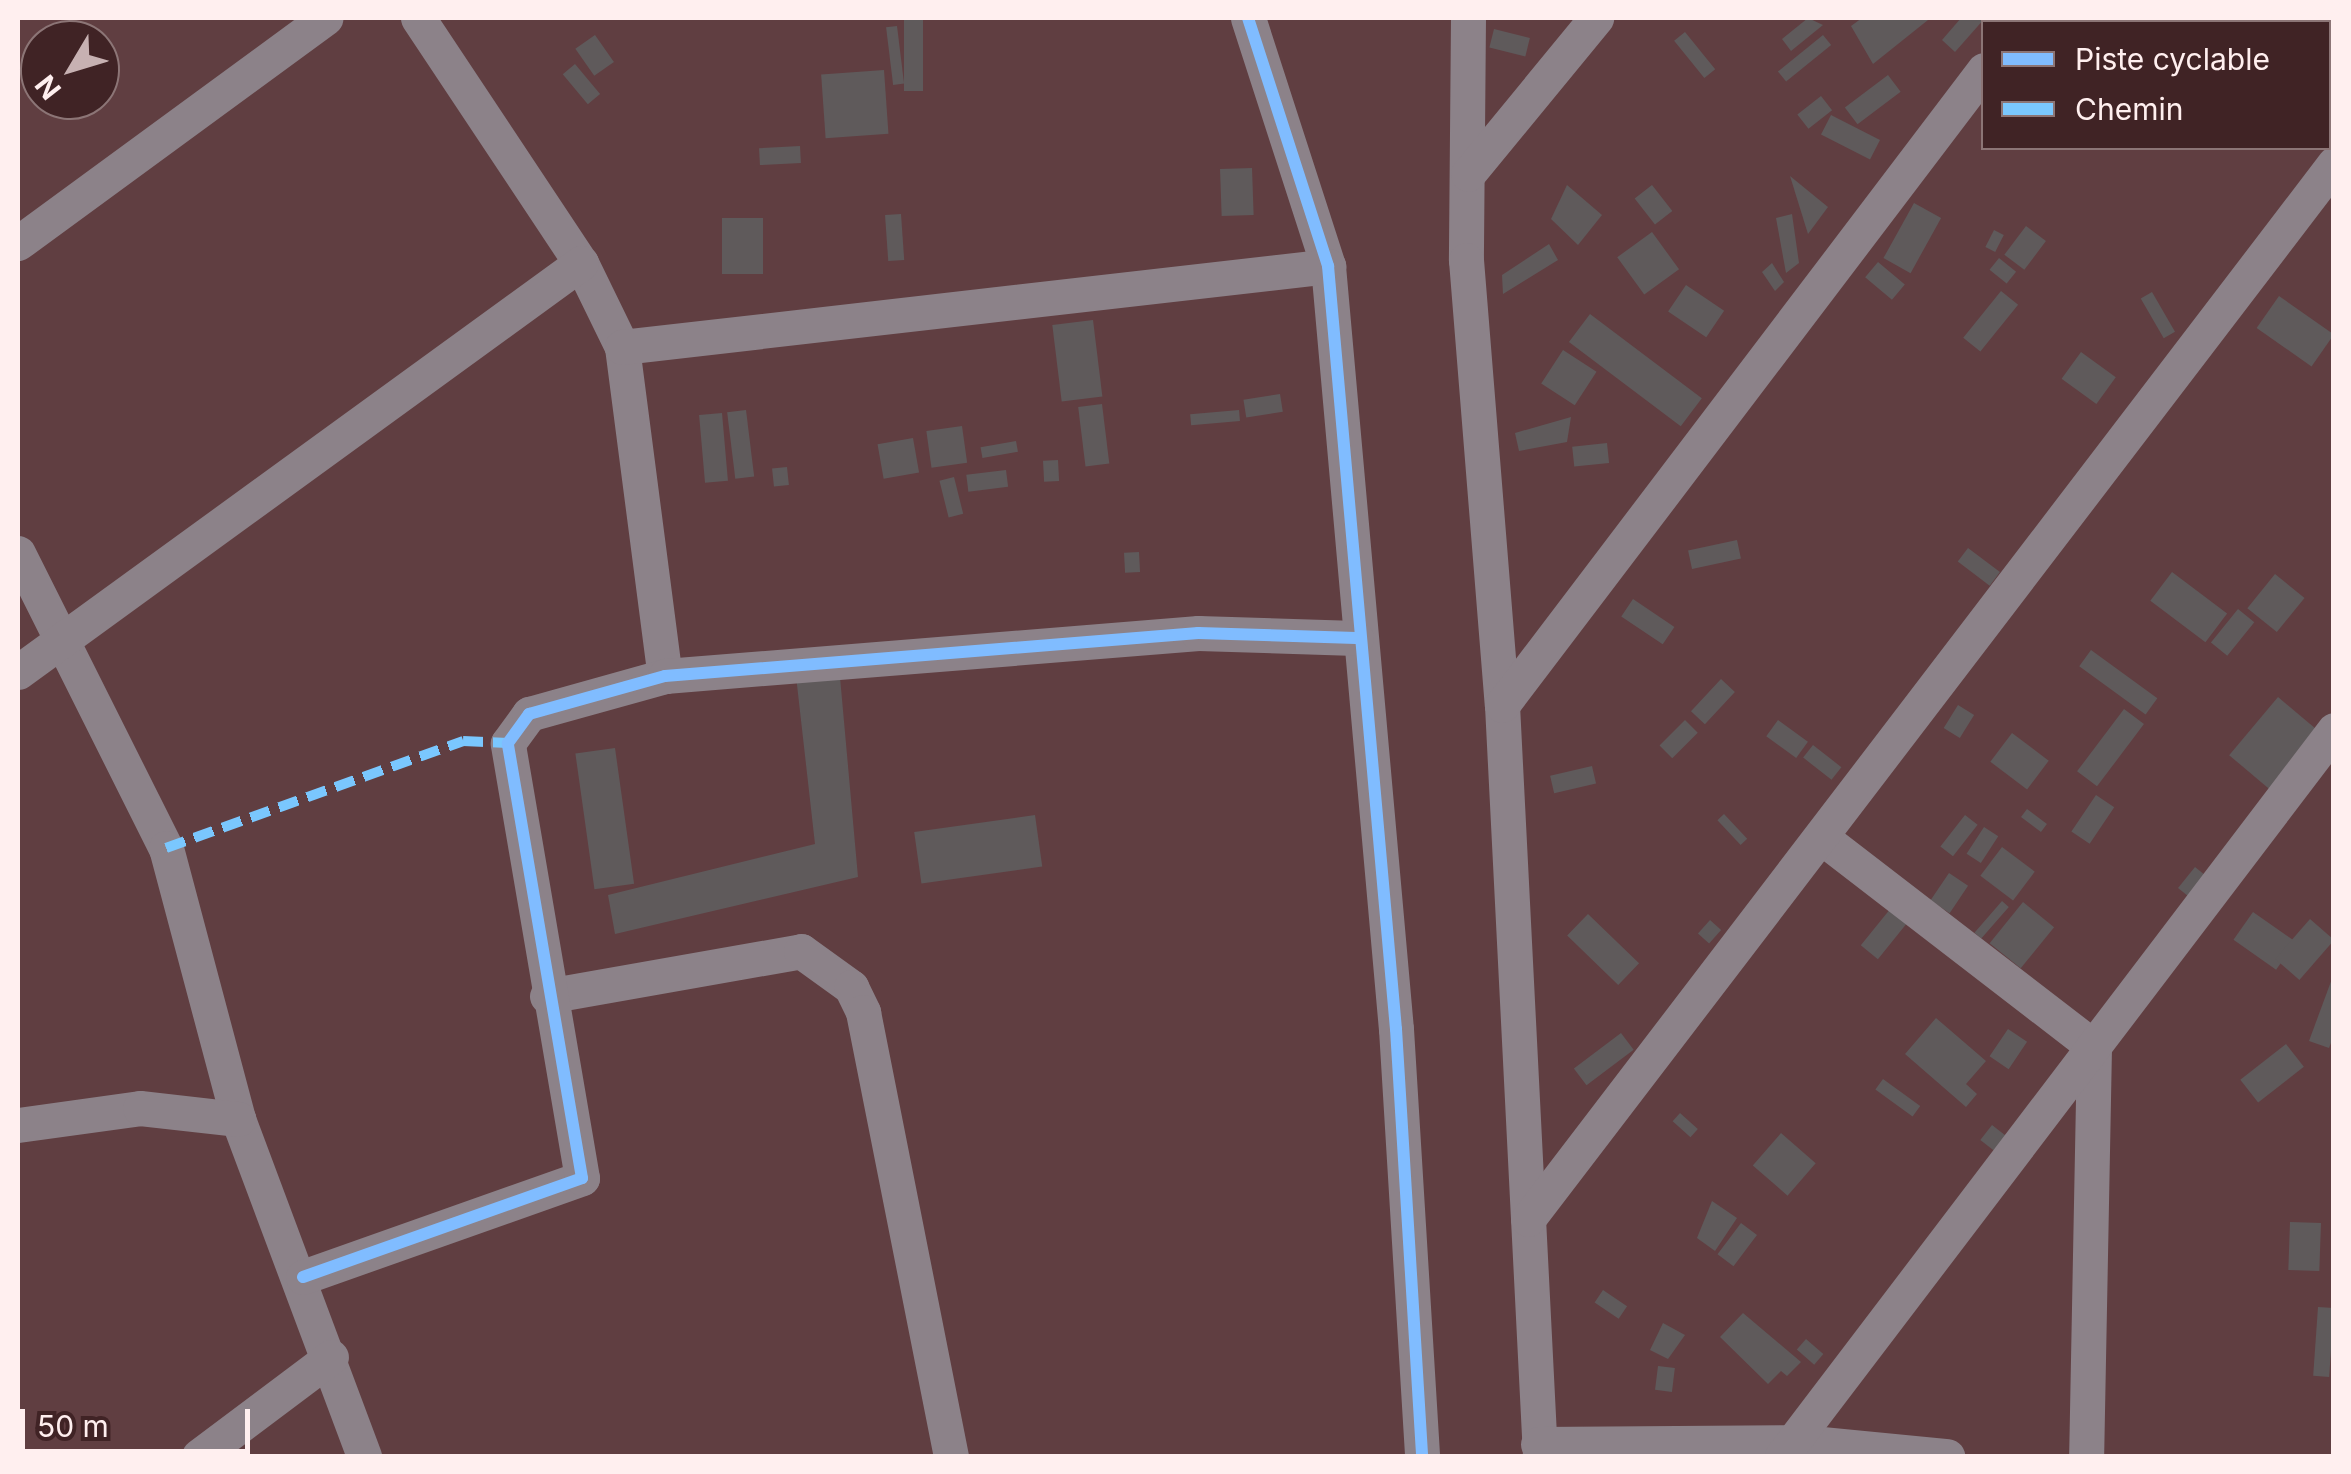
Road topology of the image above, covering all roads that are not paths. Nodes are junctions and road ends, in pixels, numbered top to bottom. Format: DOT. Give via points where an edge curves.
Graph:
graph roads {
  1 [pos="324,18"];
  2 [pos="418,18"];
  3 [pos="1248,18"];
  4 [pos="1468,18"];
  5 [pos="1596,18"];
  6 [pos="1981,74"];
  7 [pos="2334,164"];
  8 [pos="1468,174"];
  9 [pos="18,243"];
  10 [pos="581,264"];
  11 [pos="1328,266"];
  12 [pos="622,347"];
  13 [pos="18,553"];
  14 [pos="1356,638"];
  15 [pos="64,639"];
  16 [pos="18,672"];
  17 [pos="665,676"];
  18 [pos="1502,705"];
  19 [pos="2334,730"];
  20 [pos="1825,840"];
  21 [pos="547,996"];
  22 [pos="2094,1047"];
  23 [pos="238,1119"];
  24 [pos="18,1125"];
  25 [pos="1528,1219"];
  26 [pos="303,1276"];
  27 [pos="331,1357"];
  28 [pos="1792,1449"];
  29 [pos="1539,1450"];
  30 [pos="200,1456"];
  31 [pos="364,1456"];
  32 [pos="951,1456"];
  33 [pos="1422,1456"];
  34 [pos="1948,1456"];
  35 [pos="2086,1456"];
  1 -- 9 [label="street"];
  2 -- 10 [label="street"];
  3 -- 11 [label="street"];
  4 -- 8 [label="street"];
  5 -- 8 [label="street"];
  6 -- 18 [label="street"];
  7 -- 20 [label="street"];
  8 -- 18 [label="street" via="1466,260"];
  10 -- 12 [label="street"];
  10 -- 15 [label="street"];
  11 -- 12 [label="street"];
  11 -- 14 [label="street"];
  12 -- 17 [label="street"];
  13 -- 15 [label="street"];
  14 -- 17 [label="street" via="1198,634"];
  14 -- 33 [label="street" via="1393,991"];
  15 -- 16 [label="street"];
  15 -- 23 [label="street" via="166,848"];
  17 -- 21 [label="street" via="528,714 508,742"];
  18 -- 25 [label="street"];
  19 -- 22 [label="street"];
  20 -- 22 [label="street"];
  20 -- 25 [label="street"];
  21 -- 26 [label="street" via="582,1178 570,1190"];
  21 -- 32 [label="street" via="801,952 851,987"];
  22 -- 28 [label="street"];
  22 -- 35 [label="street"];
  23 -- 24 [label="street" via="140,1108"];
  23 -- 26 [label="street"];
  25 -- 29 [label="street"];
  26 -- 27 [label="street"];
  27 -- 30 [label="street"];
  27 -- 31 [label="street"];
  28 -- 29 [label="street"];
  28 -- 34 [label="street"];
}
